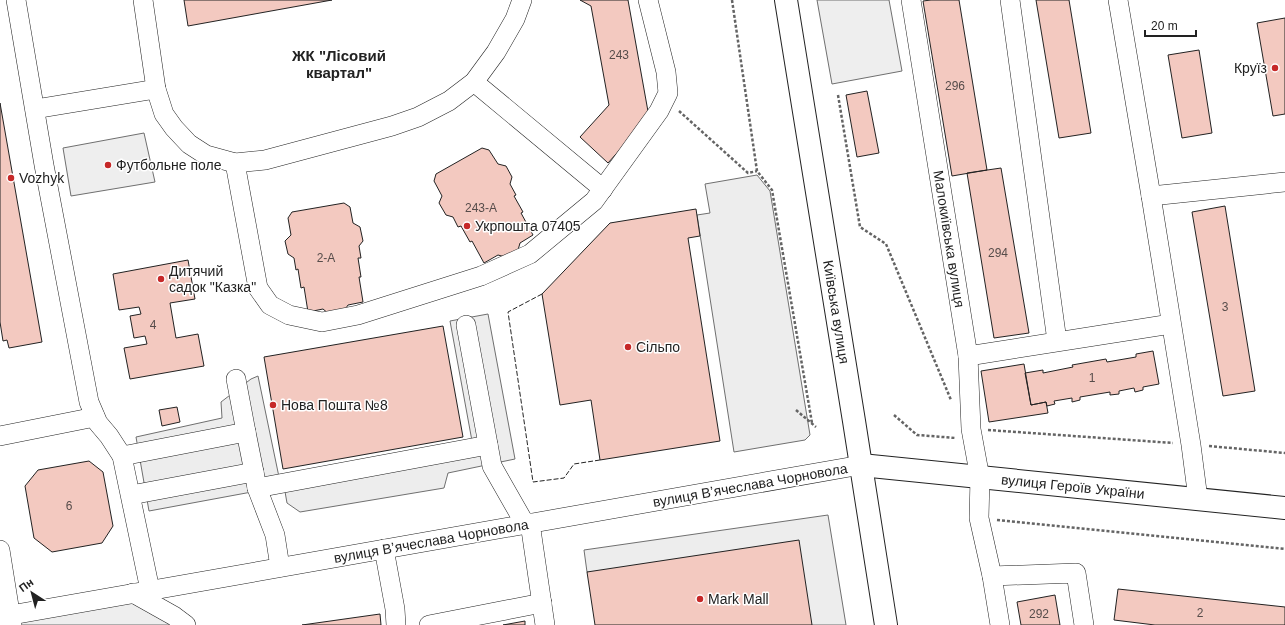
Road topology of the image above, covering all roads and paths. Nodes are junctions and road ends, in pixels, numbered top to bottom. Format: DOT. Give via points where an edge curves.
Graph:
graph roads {
  1 [pos="16,0"];
  2 [pos="144,0"];
  3 [pos="522,0"];
  4 [pos="648,0"];
  5 [pos="732,0"];
  6 [pos="786,0"];
  7 [pos="911,0"];
  8 [pos="1010,0"];
  9 [pos="1118,0"];
  10 [pos="474,82"];
  11 [pos="156,89"];
  12 [pos="838,96"];
  13 [pos="665,99"];
  14 [pos="35,109"];
  15 [pos="235,163"];
  16 [pos="757,171"];
  17 [pos="1285,182"];
  18 [pos="604,189"];
  19 [pos="1151,196"];
  20 [pos="1171,324"];
  21 [pos="466,325"];
  22 [pos="1057,342"];
  23 [pos="968,356"];
  24 [pos="236,379"];
  25 [pos="954,405"];
  26 [pos="796,410"];
  27 [pos="894,414"];
  28 [pos="96,417"];
  29 [pos="812,423"];
  30 [pos="816,427"];
  31 [pos="983,430"];
  32 [pos="246,432"];
  33 [pos="0,436"];
  34 [pos="958,438"];
  35 [pos="488,445"];
  36 [pos="1191,445"];
  37 [pos="1285,453"];
  38 [pos="122,456"];
  39 [pos="861,465"];
  40 [pos="980,478"];
  41 [pos="256,480"];
  42 [pos="131,495"];
  43 [pos="1198,499"];
  44 [pos="1285,508"];
  45 [pos="993,519"];
  46 [pos="527,524"];
  47 [pos="384,549"];
  48 [pos="1285,549"];
  49 [pos="0,550"];
  50 [pos="280,568"];
  51 [pos="992,576"];
  52 [pos="142,592"];
  53 [pos="542,603"];
  54 [pos="7,619"];
  55 [pos="186,625"];
  56 [pos="396,625"];
  57 [pos="429,625"];
  58 [pos="545,625"];
  59 [pos="886,625"];
  60 [pos="1000,625"];
  61 [pos="1084,625"];
  1 -- 14 [label="street"];
  2 -- 11 [label="street"];
  3 -- 10 [label="street" via="496,52"];
  4 -- 13 [label="street" via="666,72 668,93"];
  5 -- 16 [label="path"];
  6 -- 39 [label="main road, Київська вулиця"];
  7 -- 23 [label="street, Малокиївська вулиця"];
  8 -- 22 [label="street"];
  9 -- 19 [label="street"];
  10 -- 15 [label="street" via="449,101 411,120 265,160"];
  10 -- 18 [label="street"];
  11 -- 14 [label="street"];
  11 -- 15 [label="street" via="164,114 189,144 206,155"];
  12 -- 25 [label="path" via="860,227 886,244"];
  13 -- 16 [label="path" via="748,172"];
  13 -- 18 [label="street"];
  14 -- 28 [label="street" via="89,402"];
  15 -- 18 [label="street" via="258,288 270,305 289,315 322,322 358,315 481,276 530,254"];
  16 -- 29 [label="path" via="772,190"];
  17 -- 19 [label="street"];
  19 -- 20 [label="street"];
  20 -- 22 [label="street"];
  20 -- 36 [label="street"];
  21 -- 35 [label="street"];
  22 -- 23 [label="street"];
  23 -- 40 [label="street, Малокиївська вулиця" via="971,429"];
  24 -- 32 [label="street"];
  26 -- 29 [label="path"];
  27 -- 34 [label="path" via="917,435"];
  28 -- 33 [label="street"];
  28 -- 38 [label="street"];
  29 -- 30 [label="path"];
  31 -- 36 [label="path"];
  32 -- 38 [label="street"];
  32 -- 41 [label="street"];
  35 -- 41 [label="street"];
  35 -- 46 [label="street" via="492,466"];
  36 -- 37 [label="path"];
  36 -- 43 [label="street"];
  38 -- 42 [label="street"];
  39 -- 40 [label="main road, вулиця Героїв України"];
  39 -- 46 [label="street, вулиця Вʼячеслава Чорновола"];
  39 -- 59 [label="main road, Київська вулиця"];
  40 -- 43 [label="main road, вулиця Героїв України"];
  40 -- 51 [label="street, Малокиївська вулиця" via="979,518"];
  41 -- 42 [label="street"];
  41 -- 50 [label="street" via="276,535"];
  42 -- 52 [label="street"];
  43 -- 44 [label="main road, вулиця Героїв України"];
  45 -- 48 [label="path"];
  46 -- 47 [label="street, вулиця Вʼячеслава Чорновола"];
  46 -- 53 [label="street"];
  47 -- 50 [label="street, вулиця Вʼячеслава Чорновола"];
  47 -- 56 [label="street"];
  49 -- 54 [label="street"];
  50 -- 52 [label="street, вулиця Вʼячеслава Чорновола"];
  51 -- 60 [label="street, Малокиївська вулиця"];
  51 -- 61 [label="street" via="1076,573"];
  52 -- 54 [label="street, вулиця Вʼячеслава Чорновола"];
  52 -- 55 [label="street"];
  53 -- 57 [label="street"];
  53 -- 58 [label="street"];
}
